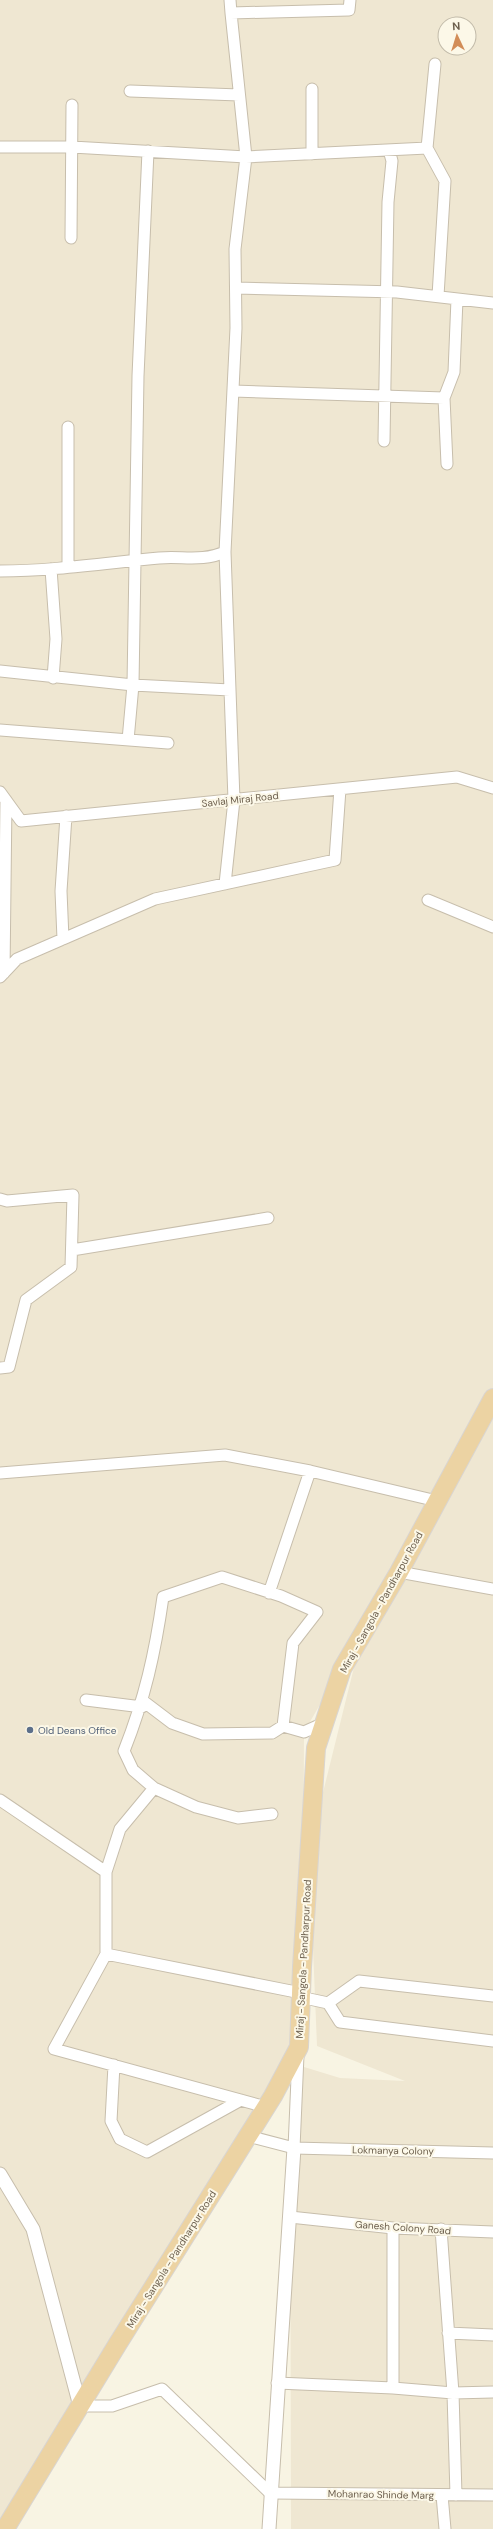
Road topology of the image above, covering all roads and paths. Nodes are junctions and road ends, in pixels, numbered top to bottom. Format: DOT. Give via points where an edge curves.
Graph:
graph roads {
  1 [pos="230,0"];
  2 [pos="350,0"];
  3 [pos="231,13"];
  4 [pos="435,64"];
  5 [pos="312,90"];
  6 [pos="130,91"];
  7 [pos="240,95"];
  8 [pos="72,106"];
  9 [pos="72,146"];
  10 [pos="0,148"];
  11 [pos="427,148"];
  12 [pos="148,150"];
  13 [pos="389,150"];
  14 [pos="312,154"];
  15 [pos="246,157"];
  16 [pos="71,238"];
  17 [pos="236,288"];
  18 [pos="386,292"];
  19 [pos="438,296"];
  20 [pos="457,298"];
  21 [pos="493,302"];
  22 [pos="233,391"];
  23 [pos="384,396"];
  24 [pos="444,398"];
  25 [pos="68,427"];
  26 [pos="384,441"];
  27 [pos="447,464"];
  28 [pos="225,552"];
  29 [pos="135,561"];
  30 [pos="68,568"];
  31 [pos="51,569"];
  32 [pos="0,571"];
  33 [pos="0,671"];
  34 [pos="53,678"];
  35 [pos="133,685"];
  36 [pos="230,690"];
  37 [pos="0,730"];
  38 [pos="128,740"];
  39 [pos="168,743"];
  40 [pos="493,788"];
  41 [pos="340,789"];
  42 [pos="3,796"];
  43 [pos="234,800"];
  44 [pos="66,816"];
  45 [pos="225,884"];
  46 [pos="428,900"];
  47 [pos="493,927"];
  48 [pos="62,939"];
  49 [pos="2,975"];
  50 [pos="0,1199"];
  51 [pos="268,1218"];
  52 [pos="72,1250"];
  53 [pos="0,1368"];
  54 [pos="493,1398"];
  55 [pos="310,1471"];
  56 [pos="0,1472"];
  57 [pos="437,1501"];
  58 [pos="399,1572"];
  59 [pos="493,1589"];
  60 [pos="269,1593"];
  61 [pos="86,1700"];
  62 [pos="142,1704"];
  63 [pos="324,1723"];
  64 [pos="283,1726"];
  65 [pos="154,1788"];
  66 [pos="0,1800"];
  67 [pos="272,1814"];
  68 [pos="106,1872"];
  69 [pos="106,1954"];
  70 [pos="301,1995"];
  71 [pos="493,1996"];
  72 [pos="328,2003"];
  73 [pos="493,2041"];
  74 [pos="299,2047"];
  75 [pos="114,2065"];
  76 [pos="241,2100"];
  77 [pos="266,2107"];
  78 [pos="248,2136"];
  79 [pos="294,2148"];
  80 [pos="493,2153"];
  81 [pos="0,2174"];
  82 [pos="290,2217"];
  83 [pos="393,2228"];
  84 [pos="441,2230"];
  85 [pos="493,2232"];
  86 [pos="448,2333"];
  87 [pos="493,2334"];
  88 [pos="277,2383"];
  89 [pos="393,2388"];
  90 [pos="493,2392"];
  91 [pos="453,2393"];
  92 [pos="80,2406"];
  93 [pos="270,2493"];
  94 [pos="442,2495"];
  95 [pos="456,2495"];
  96 [pos="493,2495"];
  97 [pos="5,2529"];
  98 [pos="268,2529"];
  99 [pos="445,2529"];
  1 -- 3 [label="street"];
  2 -- 3 [label="street" via="349,10"];
  3 -- 7 [label="street"];
  4 -- 11 [label="street"];
  5 -- 14 [label="street"];
  6 -- 7 [label="street"];
  7 -- 15 [label="street"];
  8 -- 9 [label="street"];
  9 -- 10 [label="street"];
  9 -- 12 [label="street"];
  9 -- 16 [label="street"];
  11 -- 13 [label="street"];
  11 -- 19 [label="street" via="445,181"];
  12 -- 15 [label="street"];
  12 -- 29 [label="street" via="138,376"];
  13 -- 14 [label="street"];
  13 -- 18 [label="street" via="392,161 388,202"];
  14 -- 15 [label="street"];
  15 -- 17 [label="street" via="235,249"];
  17 -- 18 [label="street"];
  17 -- 22 [label="street"];
  18 -- 19 [label="street"];
  18 -- 23 [label="street"];
  19 -- 20 [label="street"];
  20 -- 21 [label="street"];
  20 -- 24 [label="street" via="454,372"];
  22 -- 23 [label="street"];
  22 -- 28 [label="street"];
  23 -- 24 [label="street"];
  23 -- 26 [label="street"];
  24 -- 27 [label="street"];
  25 -- 30 [label="street"];
  28 -- 29 [label="street" via="211,558"];
  28 -- 36 [label="street"];
  29 -- 30 [label="street"];
  29 -- 35 [label="street"];
  30 -- 31 [label="street"];
  31 -- 32 [label="street"];
  31 -- 34 [label="street" via="56,639"];
  33 -- 34 [label="street"];
  34 -- 35 [label="street"];
  35 -- 36 [label="street"];
  35 -- 38 [label="street"];
  36 -- 43 [label="street"];
  37 -- 38 [label="street"];
  38 -- 39 [label="street"];
  40 -- 41 [label="street, Savlaj Miraj Road" via="458,777"];
  41 -- 43 [label="street, Savlaj Miraj Road"];
  41 -- 45 [label="street" via="335,860"];
  42 -- 44 [label="street, Savlaj Miraj Road" via="21,821"];
  42 -- 49 [label="street"];
  43 -- 44 [label="street, Savlaj Miraj Road"];
  43 -- 45 [label="street"];
  44 -- 48 [label="street" via="61,891"];
  45 -- 48 [label="street" via="155,899"];
  46 -- 47 [label="street"];
  48 -- 49 [label="street" via="17,959"];
  50 -- 52 [label="street" via="7,1201 73,1194"];
  51 -- 52 [label="street"];
  52 -- 53 [label="street" via="71,1267 26,1300 9,1367"];
  54 -- 57 [label="highway, Miraj - Sangola - Pandharpur Road"];
  55 -- 56 [label="street" via="225,1454"];
  55 -- 57 [label="street"];
  55 -- 60 [label="street"];
  57 -- 58 [label="highway, Miraj - Sangola - Pandharpur Road"];
  58 -- 59 [label="street"];
  58 -- 63 [label="highway, Miraj - Sangola - Pandharpur Road" via="342,1669"];
  60 -- 62 [label="street" via="222,1577 163,1597 156,1646"];
  60 -- 64 [label="street" via="317,1612 293,1643"];
  61 -- 62 [label="street"];
  62 -- 64 [label="street" via="172,1722 202,1734 272,1733"];
  62 -- 65 [label="street" via="124,1751 133,1770"];
  63 -- 64 [label="street" via="304,1732"];
  63 -- 70 [label="highway, Miraj - Sangola - Pandharpur Road" via="316,1748"];
  65 -- 67 [label="street" via="196,1807 238,1818"];
  65 -- 68 [label="street" via="120,1829"];
  66 -- 68 [label="street"];
  68 -- 69 [label="street"];
  69 -- 70 [label="street"];
  69 -- 75 [label="street" via="54,2049"];
  70 -- 72 [label="street"];
  70 -- 74 [label="highway, Miraj - Sangola - Pandharpur Road"];
  71 -- 72 [label="street" via="359,1981"];
  72 -- 73 [label="street" via="340,2022"];
  74 -- 77 [label="highway, Miraj - Sangola - Pandharpur Road"];
  74 -- 79 [label="street"];
  75 -- 76 [label="street"];
  75 -- 76 [label="street" via="110,2121 120,2139 147,2152"];
  76 -- 77 [label="street"];
  77 -- 78 [label="highway, Miraj - Sangola - Pandharpur Road"];
  78 -- 79 [label="street, Lokmanya Colony"];
  78 -- 92 [label="highway, Miraj - Sangola - Pandharpur Road"];
  79 -- 80 [label="street, Lokmanya Colony"];
  79 -- 82 [label="street"];
  81 -- 92 [label="street" via="33,2229"];
  82 -- 83 [label="street, Ganesh Colony Road"];
  82 -- 88 [label="street"];
  83 -- 84 [label="street, Ganesh Colony Road"];
  83 -- 89 [label="street"];
  84 -- 85 [label="street, Ganesh Colony Road"];
  84 -- 86 [label="street"];
  86 -- 87 [label="street"];
  86 -- 91 [label="street"];
  88 -- 89 [label="street"];
  88 -- 93 [label="street"];
  89 -- 91 [label="street"];
  90 -- 91 [label="street"];
  91 -- 95 [label="street"];
  92 -- 93 [label="street" via="112,2406 162,2389"];
  92 -- 97 [label="highway, Miraj - Sangola - Pandharpur Road"];
  93 -- 94 [label="street, Mohanrao Shinde Marg"];
  93 -- 98 [label="street"];
  94 -- 95 [label="street, Mohanrao Shinde Marg"];
  94 -- 99 [label="street"];
  95 -- 96 [label="street, Mohanrao Shinde Marg"];
}
